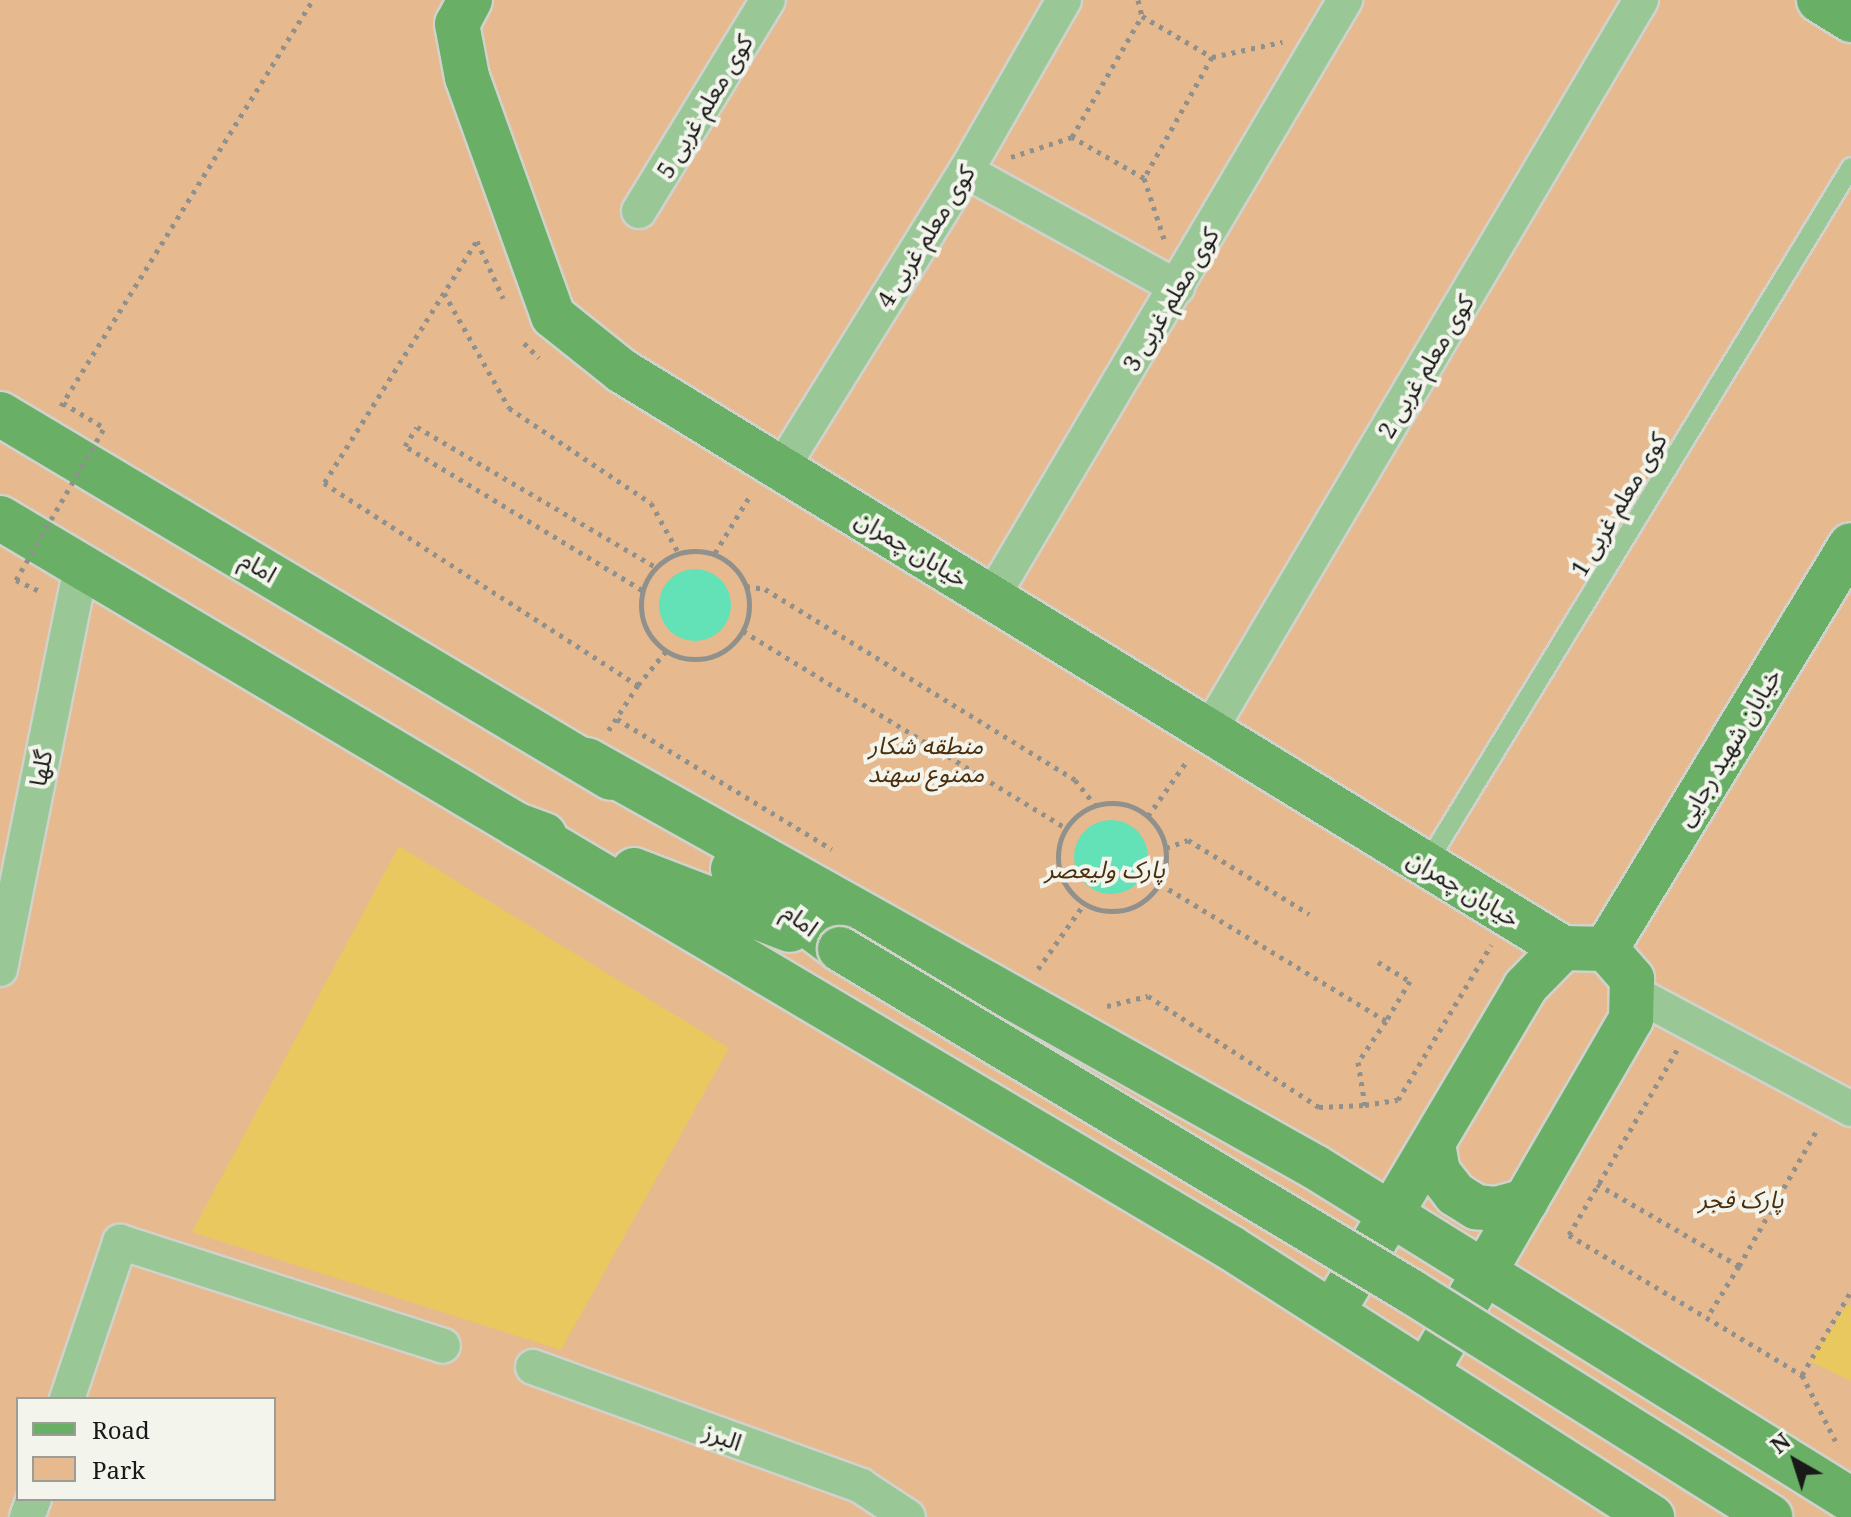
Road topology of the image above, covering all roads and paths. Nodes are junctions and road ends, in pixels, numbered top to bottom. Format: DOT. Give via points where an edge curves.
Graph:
graph roads {
  1 [pos="313,0"];
  2 [pos="470,0"];
  3 [pos="768,0"];
  4 [pos="1064,0"];
  5 [pos="1138,0"];
  6 [pos="1345,0"];
  7 [pos="1641,0"];
  8 [pos="1819,0"];
  9 [pos="1142,16"];
  10 [pos="1851,20"];
  11 [pos="1285,41"];
  12 [pos="1212,57"];
  13 [pos="1072,137"];
  14 [pos="1007,159"];
  15 [pos="1851,167"];
  16 [pos="966,171"];
  17 [pos="1144,178"];
  18 [pos="639,211"];
  19 [pos="1167,250"];
  20 [pos="1177,287"];
  21 [pos="444,293"];
  22 [pos="508,309"];
  23 [pos="521,336"];
  24 [pos="554,366"];
  25 [pos="0,414"];
  26 [pos="775,466"];
  27 [pos="0,518"];
  28 [pos="1851,545"];
  29 [pos="678,552"];
  30 [pos="715,553"];
  31 [pos="81,568"];
  32 [pos="657,568"];
  33 [pos="16,580"];
  34 [pos="746,586"];
  35 [pos="642,590"];
  36 [pos="992,597"];
  37 [pos="743,631"];
  38 [pos="666,651"];
  39 [pos="638,685"];
  40 [pos="617,719"];
  41 [pos="1209,731"];
  42 [pos="587,760"];
  43 [pos="1095,805"];
  44 [pos="1148,816"];
  45 [pos="517,825"];
  46 [pos="1066,828"];
  47 [pos="1166,848"];
  48 [pos="846,858"];
  49 [pos="1426,866"];
  50 [pos="1160,884"];
  51 [pos="1084,904"];
  52 [pos="1309,914"];
  53 [pos="1495,938"];
  54 [pos="1584,948"];
  55 [pos="840,949"];
  56 [pos="1378,962"];
  57 [pos="1022,965"];
  58 [pos="0,969"];
  59 [pos="1035,973"];
  60 [pos="1046,980"];
  61 [pos="1636,994"];
  62 [pos="1090,1010"];
  63 [pos="1386,1021"];
  64 [pos="1681,1042"];
  65 [pos="1365,1105"];
  66 [pos="1851,1109"];
  67 [pos="1821,1124"];
  68 [pos="1433,1144"];
  69 [pos="1315,1167"];
  70 [pos="1597,1184"];
  71 [pos="1526,1201"];
  72 [pos="1393,1213"];
  73 [pos="1231,1248"];
  74 [pos="1739,1266"];
  75 [pos="1487,1270"];
  76 [pos="1851,1291"];
  77 [pos="1333,1311"];
  78 [pos="1557,1314"];
  79 [pos="1708,1316"];
  80 [pos="443,1346"];
  81 [pos="533,1367"];
  82 [pos="1427,1371"];
  83 [pos="1802,1375"];
  84 [pos="68,1397"];
  85 [pos="1491,1412"];
  86 [pos="1848,1479"];
  87 [pos="908,1517"];
  88 [pos="1652,1517"];
  89 [pos="1770,1517"];
  1 -- 33 [label="path, bridge" via="63,403 104,428"];
  2 -- 26 [label="main road, خیابان چمران" via="457,24 467,77 553,316 622,371"];
  3 -- 18 [label="street, کوی معلم غربی 5"];
  4 -- 16 [label="street, کوی معلم غربی 4"];
  5 -- 9 [label="path"];
  6 -- 20 [label="street, کوی معلم غربی 3"];
  7 -- 41 [label="street, کوی معلم غربی 2"];
  8 -- 10 [label="main road"];
  9 -- 12 [label="path"];
  9 -- 13 [label="path"];
  11 -- 12 [label="path"];
  12 -- 17 [label="path"];
  13 -- 14 [label="path"];
  13 -- 17 [label="path"];
  15 -- 49 [label="lane, کوی معلم غربی 1"];
  16 -- 20 [label="street"];
  16 -- 26 [label="street, کوی معلم غربی 4"];
  17 -- 19 [label="path"];
  20 -- 36 [label="street, کوی معلم غربی 3"];
  21 -- 22 [label="path" via="477,241"];
  21 -- 29 [label="path" via="509,408 651,503"];
  21 -- 39 [label="path" via="324,483"];
  23 -- 24 [label="path" via="527,350"];
  25 -- 42 [label="main road, امام"];
  26 -- 30 [label="path"];
  26 -- 36 [label="main road, خیابان چمران"];
  27 -- 31 [label="main road, امام"];
  28 -- 54 [label="main road, خیابان شهید رجایی"];
  29 -- 30 [label="path"];
  29 -- 32 [label="path"];
  30 -- 34 [label="path" via="731,563"];
  31 -- 45 [label="main road, امام"];
  31 -- 58 [label="street, گلها"];
  32 -- 35 [label="path"];
  32 -- 35 [label="path" via="417,427 405,446"];
  34 -- 37 [label="path" via="749,613"];
  34 -- 43 [label="path" via="765,589 1075,780"];
  35 -- 38 [label="path" via="644,624"];
  36 -- 41 [label="main road, خیابان چمران"];
  37 -- 38 [label="path" via="731,645 708,657 682,658"];
  37 -- 46 [label="path"];
  38 -- 39 [label="path"];
  39 -- 40 [label="path"];
  40 -- 42 [label="path"];
  40 -- 48 [label="path"];
  41 -- 44 [label="path"];
  41 -- 49 [label="main road, خیابان چمران"];
  42 -- 55 [label="main road, امام"];
  42 -- 69 [label="main road"];
  43 -- 44 [label="path" via="1114,802"];
  43 -- 46 [label="path"];
  44 -- 47 [label="path"];
  45 -- 55 [label="main road, امام"];
  45 -- 73 [label="main road"];
  46 -- 51 [label="path" via="1057,861 1061,878"];
  47 -- 50 [label="path"];
  47 -- 52 [label="path" via="1188,840"];
  49 -- 54 [label="main road, خیابان چمران"];
  50 -- 51 [label="path" via="1134,908 1116,912"];
  50 -- 63 [label="path"];
  51 -- 59 [label="path"];
  53 -- 65 [label="path" via="1398,1100"];
  54 -- 61 [label="main road" via="1627,971"];
  54 -- 68 [label="main road, خیابان شهید رجایی" via="1525,987"];
  55 -- 89 [label="main road, bridge" via="1412,1292"];
  56 -- 63 [label="path" via="1410,981"];
  57 -- 59 [label="path"];
  59 -- 60 [label="path"];
  61 -- 66 [label="street"];
  61 -- 71 [label="main road" via="1631,1019"];
  62 -- 65 [label="path" via="1148,996 1319,1107"];
  63 -- 65 [label="path" via="1358,1062"];
  64 -- 70 [label="path"];
  67 -- 74 [label="path"];
  68 -- 71 [label="main road" via="1438,1172 1455,1194 1486,1208"];
  68 -- 72 [label="main road, خیابان شهید رجایی"];
  69 -- 72 [label="main road"];
  69 -- 73 [label="main road" via="1337,1189 1349,1215 1345,1241 1320,1262 1291,1265"];
  70 -- 74 [label="path"];
  70 -- 79 [label="path" via="1569,1235"];
  71 -- 75 [label="main road"];
  72 -- 75 [label="main road"];
  72 -- 77 [label="main road, خیابان شهید رجایی"];
  73 -- 77 [label="main road"];
  74 -- 79 [label="path"];
  75 -- 78 [label="main road"];
  75 -- 82 [label="main road"];
  76 -- 83 [label="path"];
  77 -- 82 [label="main road"];
  78 -- 85 [label="main road" via="1512,1307 1486,1320 1474,1345 1474,1375"];
  78 -- 86 [label="main road"];
  79 -- 83 [label="path"];
  80 -- 84 [label="street" via="120,1242"];
  81 -- 87 [label="street, البرز" via="861,1486"];
  82 -- 85 [label="main road"];
  83 -- 86 [label="path"];
  85 -- 88 [label="main road"];
}
